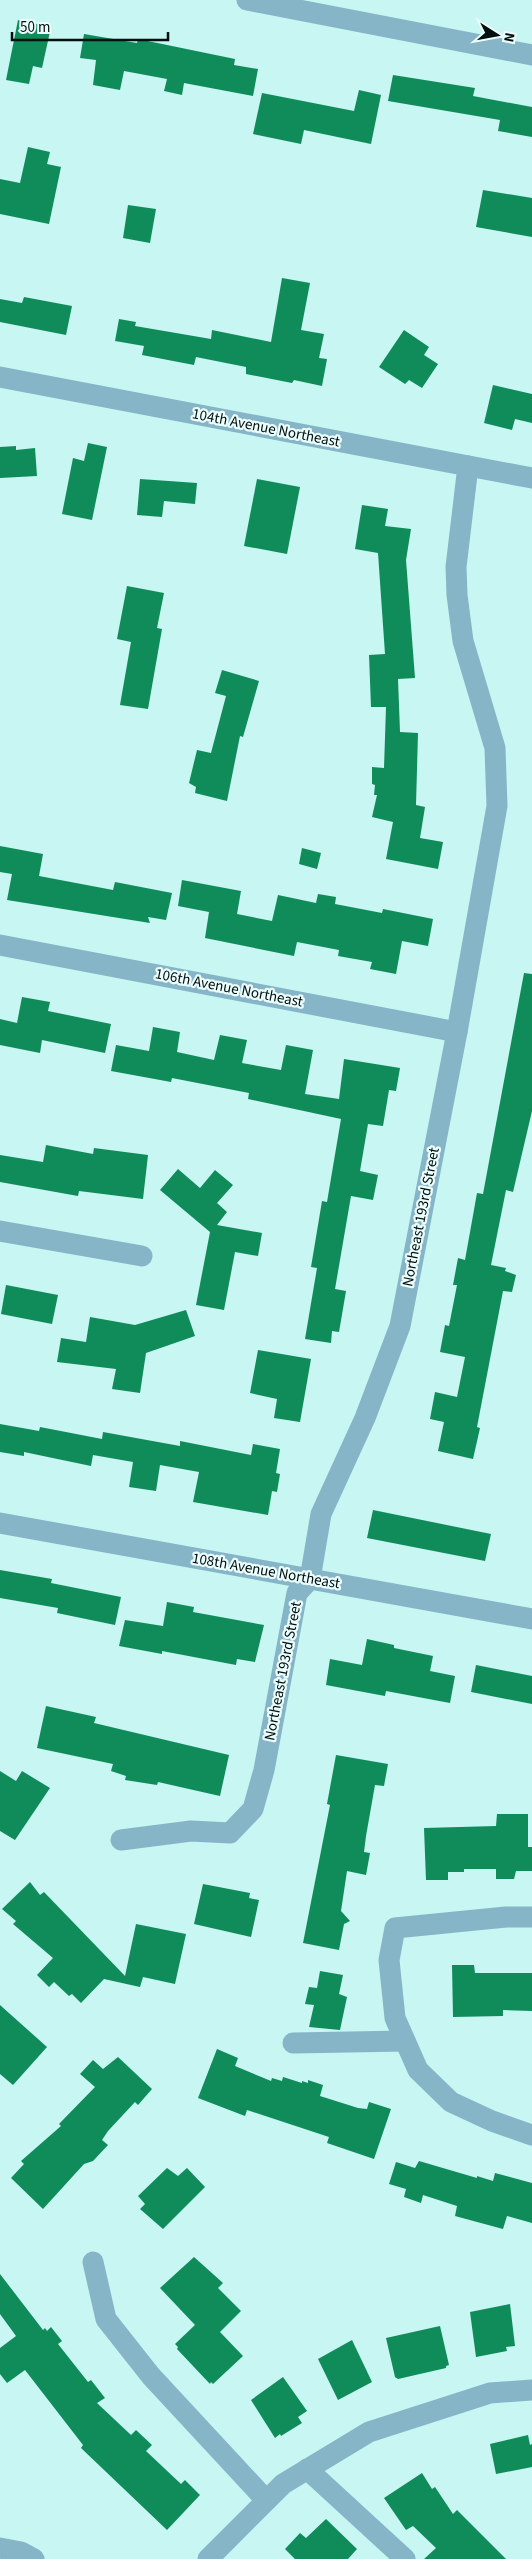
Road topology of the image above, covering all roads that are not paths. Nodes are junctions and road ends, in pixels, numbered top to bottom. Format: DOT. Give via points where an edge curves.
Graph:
graph roads {
  1 [pos="247,0"];
  2 [pos="532,55"];
  3 [pos="0,377"];
  4 [pos="468,466"];
  5 [pos="532,478"];
  6 [pos="0,945"];
  7 [pos="457,1032"];
  8 [pos="0,1230"];
  9 [pos="142,1256"];
  10 [pos="0,1522"];
  11 [pos="310,1579"];
  12 [pos="532,1620"];
  13 [pos="121,1840"];
  14 [pos="532,1917"];
  15 [pos="405,2041"];
  16 [pos="293,2043"];
  17 [pos="532,2135"];
  18 [pos="93,2262"];
  19 [pos="532,2390"];
  20 [pos="307,2470"];
  21 [pos="266,2500"];
  22 [pos="0,2548"];
  23 [pos="34,2559"];
  24 [pos="208,2559"];
  25 [pos="405,2559"];
  1 -- 2 [label="street"];
  3 -- 4 [label="street, 104th Avenue Northeast"];
  4 -- 5 [label="street, 104th Avenue Northeast"];
  4 -- 7 [label="street, Northeast 193rd Street" via="456,567 457,595 463,641 495,748 497,806"];
  6 -- 7 [label="street, 106th Avenue Northeast"];
  7 -- 11 [label="street, Northeast 193rd Street" via="400,1326 365,1418 321,1514"];
  8 -- 9 [label="street"];
  10 -- 11 [label="street, 108th Avenue Northeast"];
  11 -- 12 [label="street, 108th Avenue Northeast"];
  11 -- 13 [label="street, Northeast 193rd Street" via="297,1593 264,1770 253,1809 230,1833 191,1831"];
  14 -- 15 [label="street" via="395,1928 388,1960 395,2018"];
  15 -- 16 [label="street"];
  15 -- 17 [label="street" via="418,2070 451,2102"];
  18 -- 21 [label="street" via="106,2319 151,2376"];
  19 -- 20 [label="street" via="490,2393 369,2432"];
  20 -- 21 [label="street" via="283,2484"];
  20 -- 25 [label="street"];
  21 -- 24 [label="street"];
  22 -- 23 [label="street" via="21,2552"];
}
